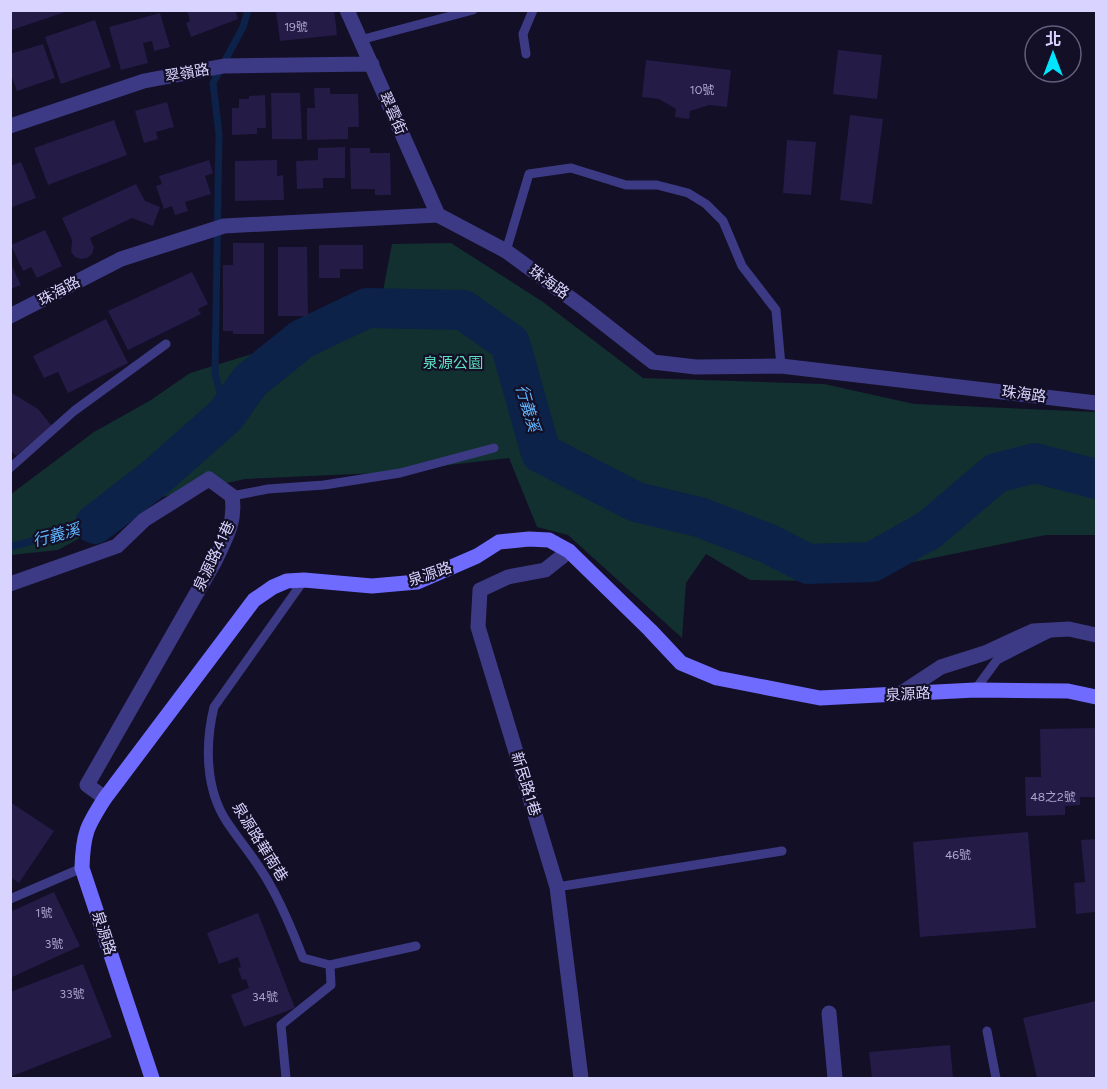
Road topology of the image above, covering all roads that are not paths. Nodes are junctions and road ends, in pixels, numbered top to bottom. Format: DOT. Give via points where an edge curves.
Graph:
graph roads {
  1 [pos="347,10"];
  2 [pos="473,10"];
  3 [pos="533,10"];
  4 [pos="444,14"];
  5 [pos="360,40"];
  6 [pos="526,54"];
  7 [pos="372,64"];
  8 [pos="10,126"];
  9 [pos="438,215"];
  10 [pos="506,251"];
  11 [pos="10,316"];
  12 [pos="166,344"];
  13 [pos="781,366"];
  14 [pos="1096,403"];
  15 [pos="494,448"];
  16 [pos="10,468"];
  17 [pos="232,496"];
  18 [pos="569,551"];
  19 [pos="304,580"];
  20 [pos="10,584"];
  21 [pos="1056,630"];
  22 [pos="1096,635"];
  23 [pos="975,690"];
  24 [pos="900,694"];
  25 [pos="1096,697"];
  26 [pos="105,798"];
  27 [pos="782,851"];
  28 [pos="82,868"];
  29 [pos="557,886"];
  30 [pos="10,899"];
  31 [pos="416,946"];
  32 [pos="330,965"];
  33 [pos="829,1013"];
  34 [pos="987,1031"];
  35 [pos="152,1078"];
  36 [pos="286,1078"];
  37 [pos="581,1078"];
  38 [pos="835,1078"];
  39 [pos="996,1078"];
  1 -- 5 [label="street, 翠雲街"];
  2 -- 4 [label="lane"];
  3 -- 6 [label="lane" via="523,34"];
  4 -- 5 [label="lane"];
  5 -- 7 [label="street, 翠雲街"];
  7 -- 8 [label="street, 翠嶺路" via="224,66 144,81"];
  7 -- 9 [label="street, 翠雲街"];
  9 -- 10 [label="street, 珠海路"];
  9 -- 11 [label="street, 珠海路" via="224,226 121,259"];
  10 -- 13 [label="street, 珠海路" via="653,362 696,367"];
  10 -- 13 [label="lane" via="529,174 571,168 627,185 657,185 688,193 723,221 742,266 776,310"];
  12 -- 16 [label="lane" via="74,411"];
  13 -- 14 [label="street, 珠海路"];
  15 -- 17 [label="lane" via="400,473"];
  17 -- 20 [label="street" via="209,479 144,520 117,546"];
  17 -- 26 [label="street, 泉源路41巷" via="232,524 215,561 87,785"];
  18 -- 19 [label="street, 泉源路" via="549,540 499,542 417,582 372,586"];
  18 -- 24 [label="street, 泉源路" via="681,663 717,678 820,698"];
  18 -- 29 [label="street, 新民路1巷" via="545,570 508,577 480,590 478,627"];
  19 -- 26 [label="street, 泉源路" via="287,581 254,600"];
  19 -- 32 [label="lane, 泉源路華南巷" via="214,706 207,759 215,796 226,821 268,882 303,958"];
  21 -- 22 [label="street"];
  21 -- 23 [label="lane" via="997,660"];
  21 -- 24 [label="street" via="1033,631 941,667"];
  23 -- 24 [label="street, 泉源路"];
  23 -- 25 [label="street, 泉源路" via="1068,692"];
  26 -- 28 [label="street, 泉源路" via="83,841"];
  27 -- 29 [label="lane"];
  28 -- 30 [label="lane"];
  28 -- 35 [label="street, 泉源路"];
  29 -- 37 [label="street, 新民路1巷"];
  31 -- 32 [label="lane"];
  32 -- 36 [label="lane" via="331,985 281,1025"];
  33 -- 38 [label="street"];
  34 -- 39 [label="lane"];
}
